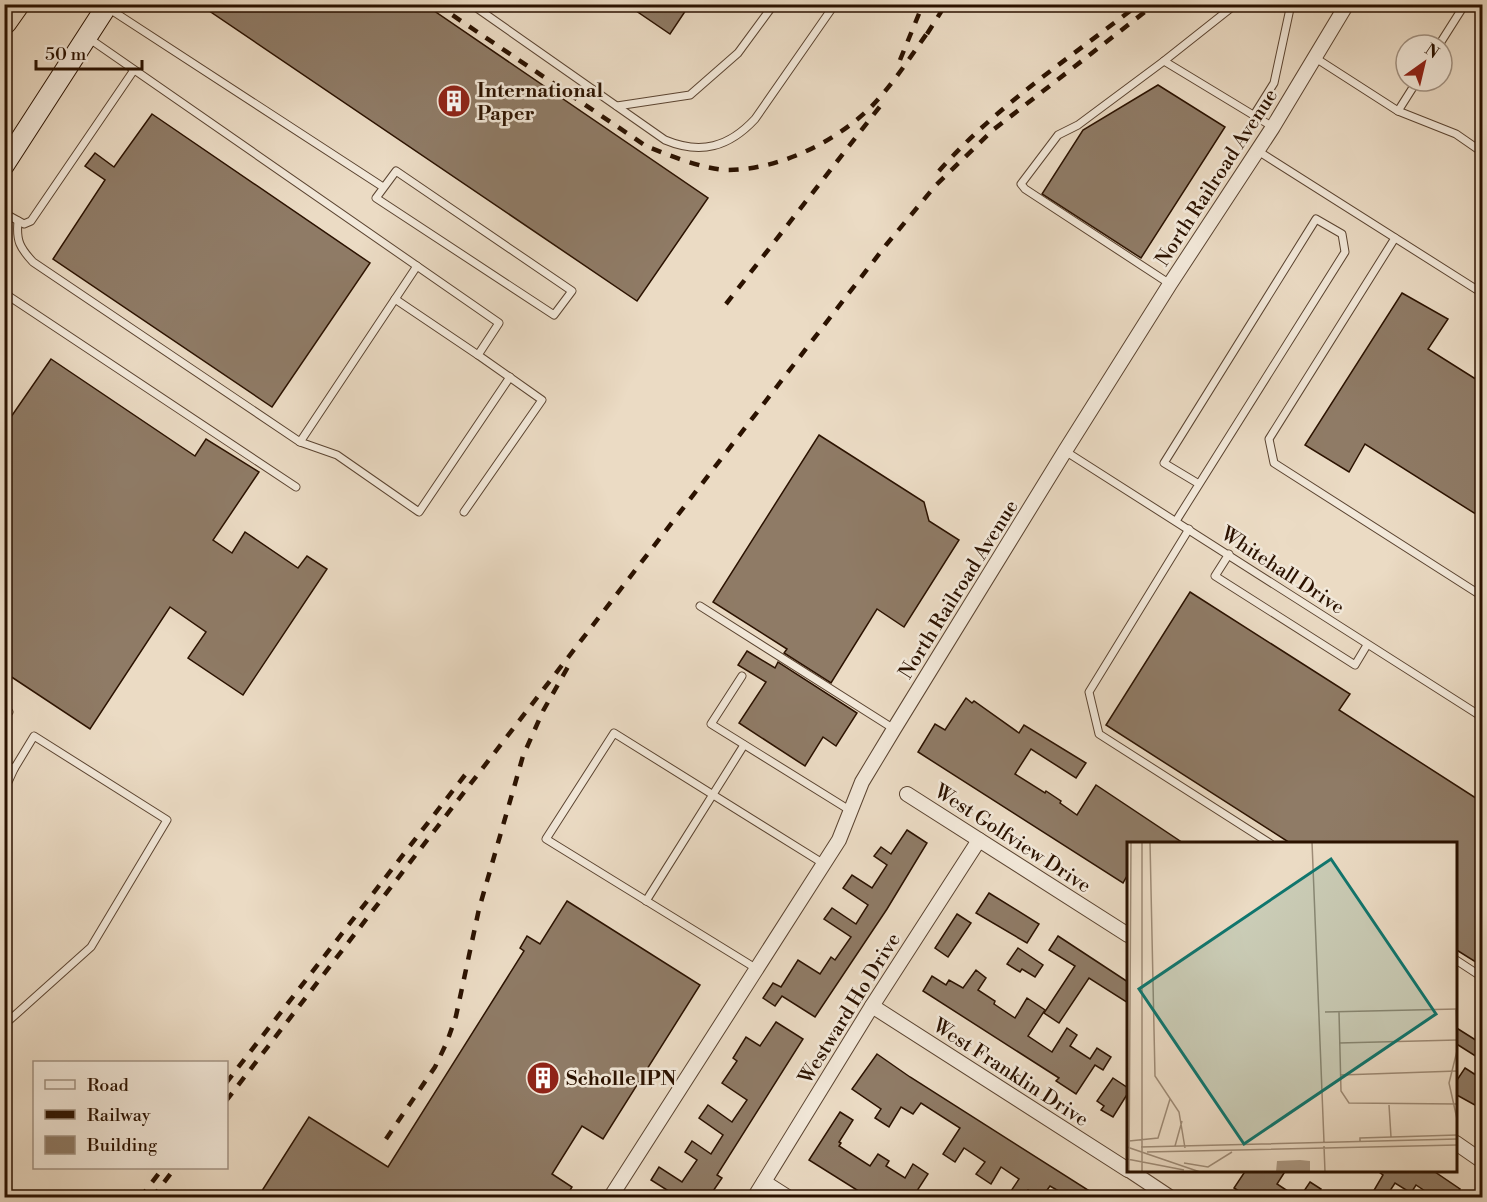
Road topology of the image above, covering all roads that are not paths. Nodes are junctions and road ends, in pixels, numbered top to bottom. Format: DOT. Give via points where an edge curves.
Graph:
graph roads {
  1 [pos="16,4"];
  2 [pos="471,4"];
  3 [pos="774,4"];
  4 [pos="835,4"];
  5 [pos="1236,4"];
  6 [pos="1291,4"];
  7 [pos="1347,4"];
  8 [pos="1465,4"];
  9 [pos="107,6"];
  10 [pos="4,21"];
  11 [pos="1447,33"];
  12 [pos="87,37"];
  13 [pos="1314,57"];
  14 [pos="1164,61"];
  15 [pos="134,70"];
  16 [pos="1409,93"];
  17 [pos="617,106"];
  18 [pos="1398,111"];
  19 [pos="1254,115"];
  20 [pos="1274,127"];
  21 [pos="1258,151"];
  22 [pos="1482,152"];
  23 [pos="4,165"];
  24 [pos="383,187"];
  25 [pos="4,213"];
  26 [pos="18,221"];
  27 [pos="1395,238"];
  28 [pos="417,266"];
  29 [pos="1170,285"];
  30 [pos="4,293"];
  31 [pos="1482,293"];
  32 [pos="395,299"];
  33 [pos="478,355"];
  34 [pos="510,377"];
  35 [pos="300,442"];
  36 [pos="1065,451"];
  37 [pos="1199,484"];
  38 [pos="296,487"];
  39 [pos="465,512"];
  40 [pos="1176,521"];
  41 [pos="1189,529"];
  42 [pos="1229,554"];
  43 [pos="1482,596"];
  44 [pos="700,606"];
  45 [pos="1368,645"];
  46 [pos="742,676"];
  47 [pos="1482,717"];
  48 [pos="894,729"];
  49 [pos="744,745"];
  50 [pos="4,763"];
  51 [pos="14,769"];
  52 [pos="4,791"];
  53 [pos="907,794"];
  54 [pos="713,795"];
  55 [pos="851,811"];
  56 [pos="979,840"];
  57 [pos="1269,842"];
  58 [pos="824,864"];
  59 [pos="646,901"];
  60 [pos="1127,934"];
  61 [pos="1457,961"];
  62 [pos="757,969"];
  63 [pos="1482,977"];
  64 [pos="872,1006"];
  65 [pos="4,1025"];
  66 [pos="1457,1144"];
  67 [pos="1482,1161"];
  68 [pos="1127,1169"];
  69 [pos="1132,1172"];
  70 [pos="764,1182"];
  71 [pos="610,1197"];
  72 [pos="754,1197"];
  73 [pos="789,1197"];
  74 [pos="1171,1197"];
  1 -- 10 [label="highway"];
  2 -- 17 [label="lane"];
  3 -- 17 [label="lane" via="738,53 690,95"];
  4 -- 17 [label="lane" via="755,119 741,134 724,143 682,147 665,140"];
  5 -- 14 [label="lane"];
  6 -- 19 [label="lane" via="1274,83"];
  7 -- 13 [label="street, North Railroad Avenue"];
  8 -- 11 [label="lane"];
  9 -- 12 [label="street"];
  9 -- 24 [label="lane"];
  12 -- 15 [label="lane"];
  12 -- 23 [label="street"];
  13 -- 18 [label="lane"];
  13 -- 20 [label="street, North Railroad Avenue"];
  14 -- 19 [label="lane"];
  14 -- 29 [label="lane" via="1078,125 1058,135 1021,184"];
  15 -- 26 [label="lane" via="30,221"];
  15 -- 28 [label="lane"];
  16 -- 18 [label="lane"];
  18 -- 22 [label="lane" via="1455,134"];
  19 -- 20 [label="lane"];
  20 -- 21 [label="street, North Railroad Avenue"];
  21 -- 27 [label="lane"];
  21 -- 29 [label="street, North Railroad Avenue"];
  24 -- 24 [label="lane" via="396,171 572,291 554,315 376,198"];
  25 -- 26 [label="lane"];
  26 -- 35 [label="lane" via="22,251 33,262"];
  27 -- 31 [label="lane"];
  27 -- 43 [label="lane" via="1269,439 1274,463"];
  28 -- 32 [label="lane"];
  28 -- 33 [label="lane" via="499,323"];
  29 -- 36 [label="street, North Railroad Avenue"];
  30 -- 38 [label="lane"];
  32 -- 33 [label="lane"];
  32 -- 35 [label="lane"];
  33 -- 34 [label="lane"];
  34 -- 35 [label="lane" via="419,512 337,454"];
  34 -- 39 [label="lane" via="542,400"];
  36 -- 40 [label="lane, Whitehall Drive"];
  36 -- 48 [label="street, North Railroad Avenue"];
  37 -- 37 [label="lane" via="1345,252 1342,234 1316,219 1164,463"];
  37 -- 40 [label="lane"];
  40 -- 41 [label="lane, Whitehall Drive"];
  41 -- 42 [label="lane, Whitehall Drive"];
  41 -- 57 [label="lane" via="1089,692 1099,734"];
  42 -- 45 [label="lane, Whitehall Drive"];
  42 -- 45 [label="lane" via="1215,576 1355,665"];
  44 -- 48 [label="lane"];
  45 -- 47 [label="lane, Whitehall Drive"];
  46 -- 49 [label="lane" via="711,724"];
  48 -- 55 [label="street, North Railroad Avenue" via="862,782"];
  49 -- 54 [label="lane"];
  49 -- 55 [label="lane"];
  50 -- 51 [label="lane"];
  51 -- 52 [label="lane"];
  51 -- 65 [label="lane" via="34,736 167,820 91,947"];
  53 -- 56 [label="street, West Golfview Drive"];
  54 -- 58 [label="lane"];
  54 -- 59 [label="lane"];
  54 -- 59 [label="lane" via="614,733 546,839"];
  55 -- 58 [label="street, North Railroad Avenue" via="840,840"];
  56 -- 60 [label="street, West Golfview Drive"];
  56 -- 64 [label="street, Westward Ho Drive"];
  58 -- 62 [label="street, North Railroad Avenue"];
  59 -- 62 [label="lane"];
  61 -- 63 [label="lane"];
  62 -- 71 [label="street, North Railroad Avenue"];
  64 -- 68 [label="street, West Franklin Drive"];
  64 -- 70 [label="street, Westward Ho Drive"];
  66 -- 67 [label="street"];
  69 -- 74 [label="street, West Franklin Drive"];
  70 -- 72 [label="street, Westward Ho Drive"];
  70 -- 73 [label="street"];
}
